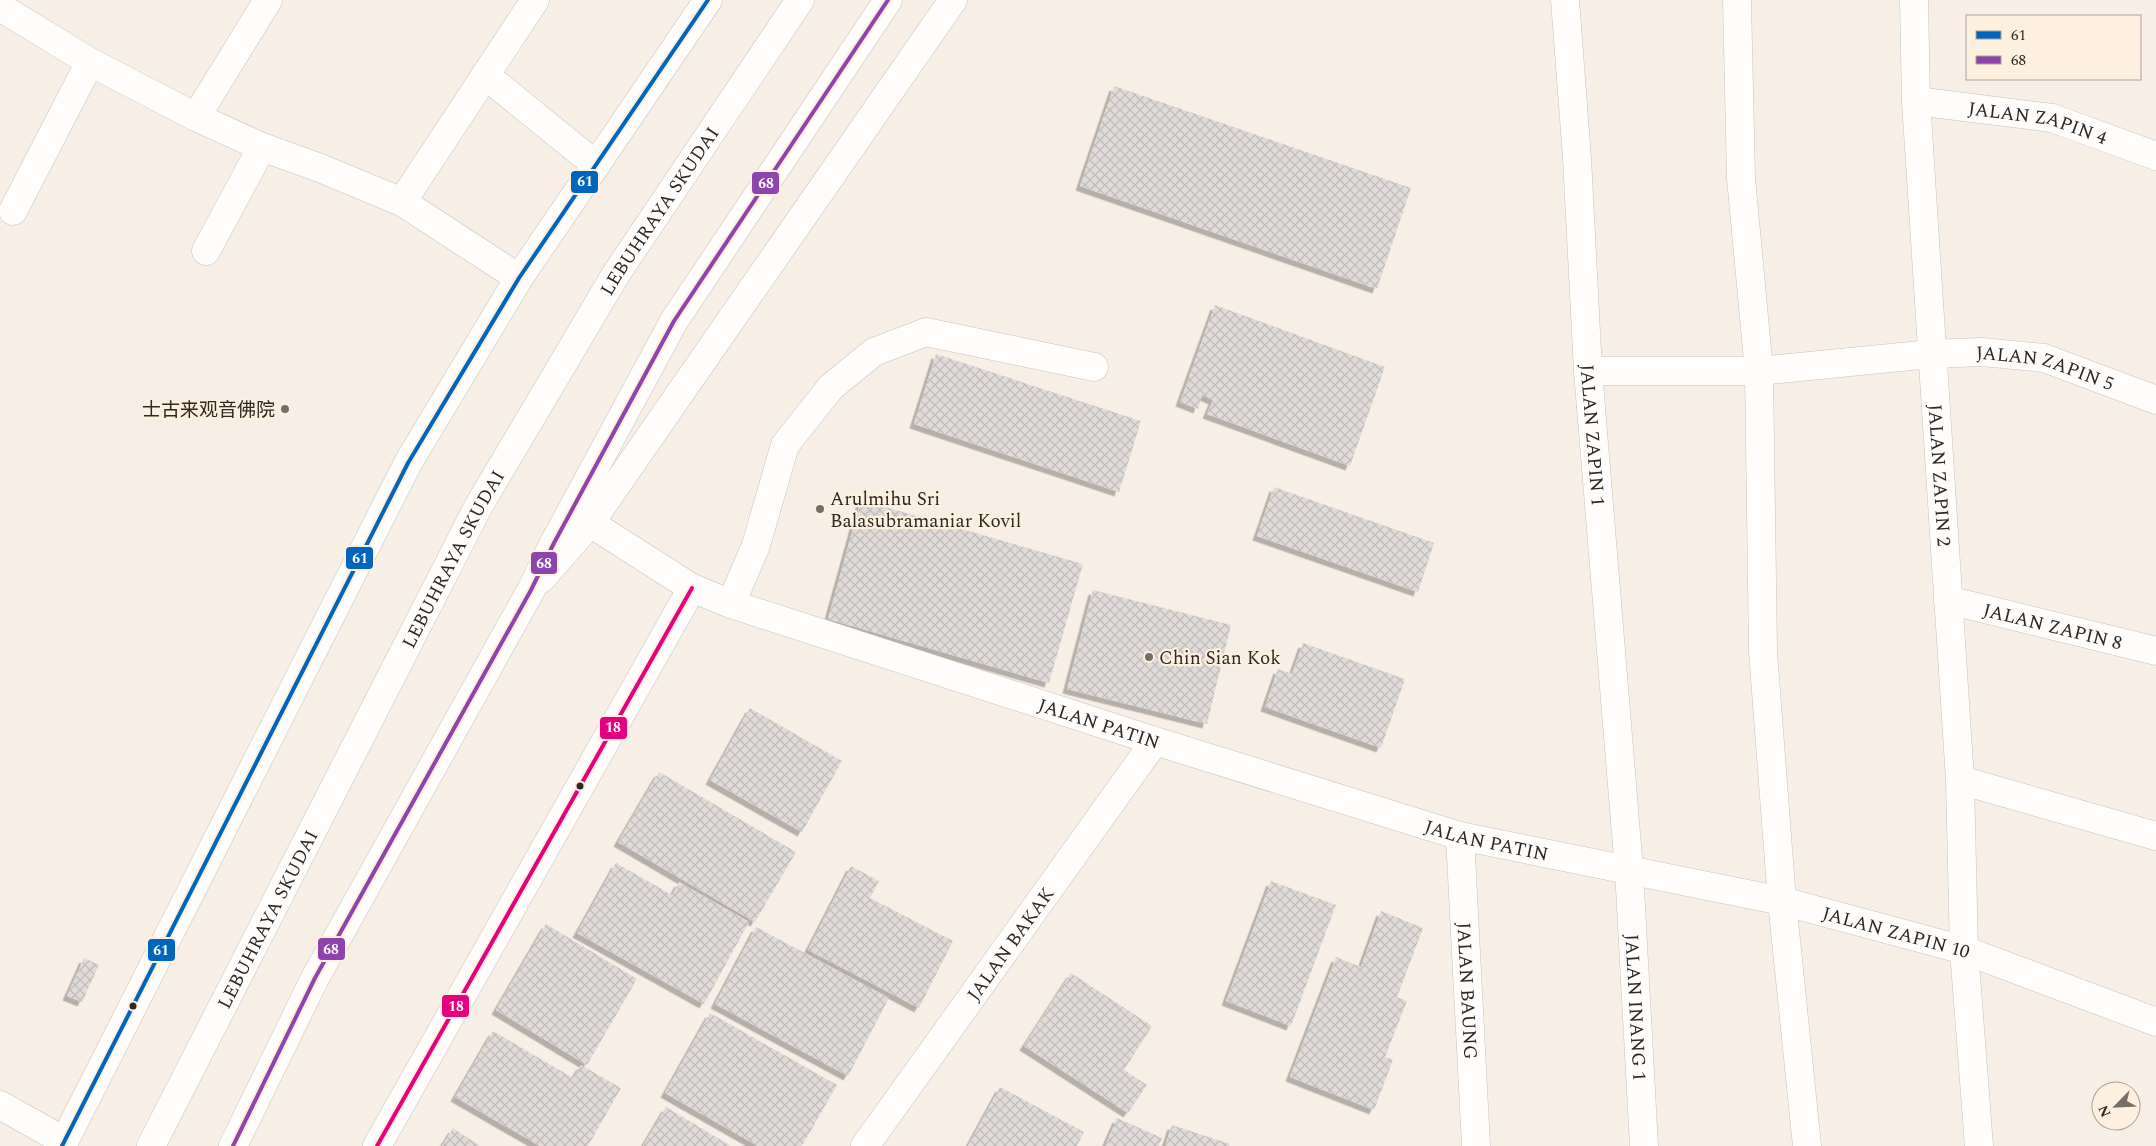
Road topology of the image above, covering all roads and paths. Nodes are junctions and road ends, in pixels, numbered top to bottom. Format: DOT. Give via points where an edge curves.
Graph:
graph roads {
  1 [pos="268,0"];
  2 [pos="534,0"];
  3 [pos="708,0"];
  4 [pos="800,0"];
  5 [pos="888,0"];
  6 [pos="954,0"];
  7 [pos="1565,0"];
  8 [pos="1737,0"];
  9 [pos="1914,0"];
  10 [pos="0,7"];
  11 [pos="90,62"];
  12 [pos="485,75"];
  13 [pos="1916,101"];
  14 [pos="196,117"];
  15 [pos="262,148"];
  16 [pos="2156,156"];
  17 [pos="596,165"];
  18 [pos="402,202"];
  19 [pos="12,211"];
  20 [pos="206,251"];
  21 [pos="519,278"];
  22 [pos="1931,354"];
  23 [pos="1094,367"];
  24 [pos="1588,370"];
  25 [pos="1759,371"];
  26 [pos="2156,400"];
  27 [pos="590,523"];
  28 [pos="692,588"];
  29 [pos="531,590"];
  30 [pos="1948,600"];
  31 [pos="731,604"];
  32 [pos="2156,651"];
  33 [pos="1155,741"];
  34 [pos="1960,780"];
  35 [pos="1460,836"];
  36 [pos="2156,836"];
  37 [pos="1629,870"];
  38 [pos="1782,901"];
  39 [pos="1964,950"];
  40 [pos="2156,1022"];
  41 [pos="0,1105"];
  42 [pos="63,1143"];
  43 [pos="151,1146"];
  44 [pos="233,1146"];
  45 [pos="377,1146"];
  46 [pos="865,1146"];
  47 [pos="1476,1146"];
  48 [pos="1644,1146"];
  49 [pos="1806,1146"];
  50 [pos="1979,1146"];
  1 -- 14 [label="main road"];
  2 -- 12 [label="main road"];
  3 -- 17 [label="main road"];
  4 -- 43 [label="main road, LEBUHRAYA SKUDAI" via="616,274 478,507"];
  5 -- 29 [label="main road" via="674,321"];
  6 -- 27 [label="main road"];
  7 -- 24 [label="main road, JALAN ZAPIN 1" via="1578,158"];
  8 -- 25 [label="main road" via="1741,178"];
  9 -- 13 [label="main road, JALAN ZAPIN 2"];
  10 -- 11 [label="main road"];
  11 -- 14 [label="main road"];
  11 -- 19 [label="main road"];
  12 -- 17 [label="main road"];
  12 -- 18 [label="main road"];
  13 -- 16 [label="main road, JALAN ZAPIN 4" via="2052,118"];
  13 -- 22 [label="main road, JALAN ZAPIN 2"];
  14 -- 15 [label="main road"];
  15 -- 18 [label="main road"];
  15 -- 20 [label="main road"];
  17 -- 21 [label="main road"];
  18 -- 21 [label="main road"];
  21 -- 42 [label="main road" via="408,463"];
  22 -- 25 [label="main road, JALAN ZAPIN 5"];
  22 -- 26 [label="main road, JALAN ZAPIN 5" via="1982,352 2044,358"];
  22 -- 30 [label="main road, JALAN ZAPIN 2" via="1937,404"];
  23 -- 31 [label="main road" via="926,332 874,352 832,386 785,446 756,545"];
  24 -- 25 [label="main road, JALAN ZAPIN 5"];
  24 -- 37 [label="main road, JALAN ZAPIN 1"];
  25 -- 38 [label="main road" via="1763,652"];
  27 -- 28 [label="main road, JALAN PATIN"];
  27 -- 29 [label="main road"];
  28 -- 31 [label="main road, JALAN PATIN"];
  28 -- 45 [label="main road"];
  29 -- 44 [label="main road" via="315,978"];
  30 -- 32 [label="main road, JALAN ZAPIN 8"];
  30 -- 34 [label="main road, JALAN ZAPIN 2"];
  31 -- 33 [label="main road, JALAN PATIN"];
  33 -- 35 [label="main road, JALAN PATIN"];
  33 -- 46 [label="main road, JALAN BAKAK"];
  34 -- 36 [label="main road"];
  34 -- 39 [label="main road, JALAN ZAPIN 2"];
  35 -- 37 [label="main road, JALAN PATIN"];
  35 -- 47 [label="main road, JALAN BAUNG"];
  37 -- 38 [label="main road, JALAN ZAPIN 10"];
  37 -- 48 [label="main road, JALAN INANG 1"];
  38 -- 39 [label="main road, JALAN ZAPIN 10"];
  38 -- 49 [label="main road"];
  39 -- 40 [label="main road, JALAN ZAPIN 10"];
  39 -- 50 [label="main road, JALAN ZAPIN 2"];
  41 -- 42 [label="main road"];
}
